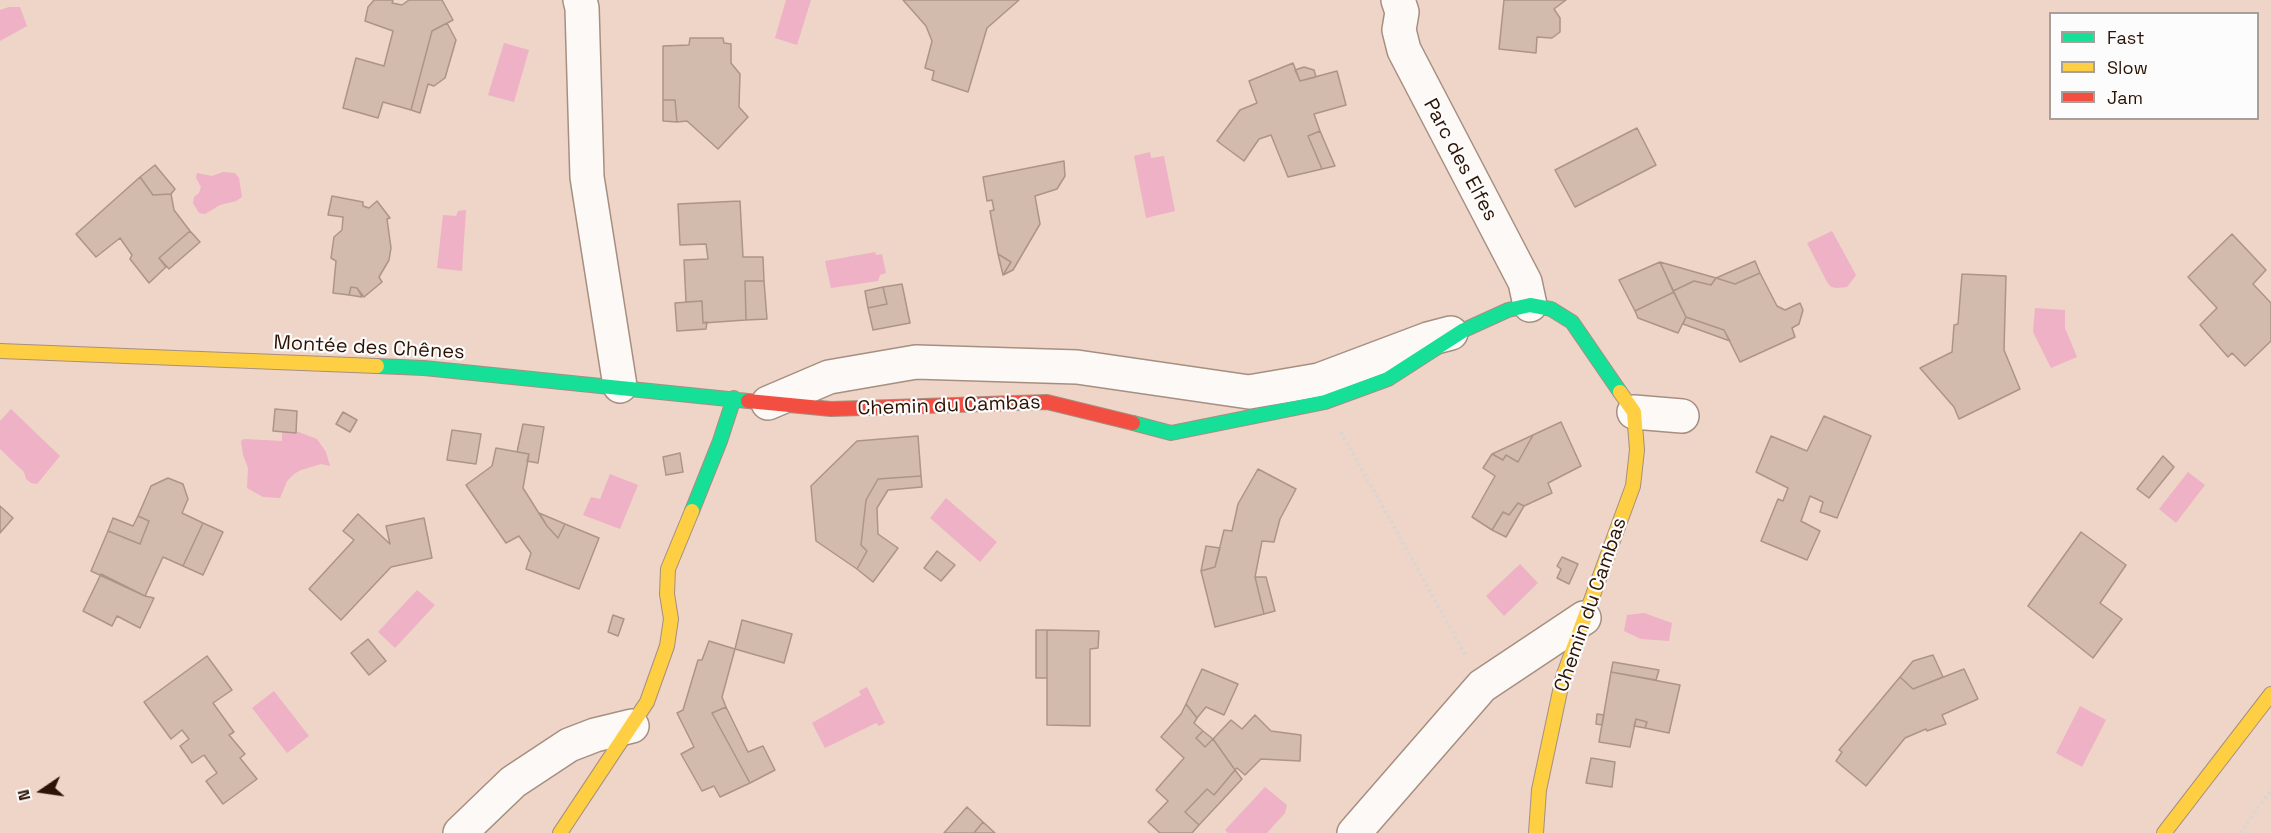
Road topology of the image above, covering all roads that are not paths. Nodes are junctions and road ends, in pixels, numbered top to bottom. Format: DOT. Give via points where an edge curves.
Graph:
graph roads {
  1 [pos="580,0"];
  2 [pos="1406,4"];
  3 [pos="1530,305"];
  4 [pos="1464,330"];
  5 [pos="0,351"];
  6 [pos="621,386"];
  7 [pos="734,398"];
  8 [pos="768,403"];
  9 [pos="1634,412"];
  10 [pos="1682,416"];
  11 [pos="1584,618"];
  12 [pos="2271,694"];
  13 [pos="632,726"];
  14 [pos="460,833"];
  15 [pos="560,833"];
  16 [pos="1353,833"];
  17 [pos="1536,833"];
  18 [pos="2164,833"];
  1 -- 6 [label="street" via="587,177"];
  2 -- 3 [label="street, Parc des Elfes" via="1399,30 1404,50 1525,282"];
  3 -- 4 [label="street, Chemin du Cambas" via="1508,310"];
  3 -- 9 [label="street" via="1551,309 1572,322"];
  4 -- 8 [label="street, Chemin du Cambas" via="1428,339 1320,380 1249,392 1077,368 916,362 829,377"];
  4 -- 8 [label="street, Chemin du Cambas" via="1388,379 1324,402 1171,433 1047,402 831,409"];
  5 -- 6 [label="street, Montée des Chênes" via="424,368"];
  6 -- 7 [label="street, Montée des Chênes"];
  7 -- 8 [label="street, Chemin du Cambas"];
  7 -- 13 [label="street" via="668,569 667,646 647,702"];
  9 -- 10 [label="street"];
  9 -- 11 [label="street, Chemin du Cambas" via="1637,450 1633,486"];
  11 -- 16 [label="street" via="1482,686"];
  11 -- 17 [label="street, Chemin du Cambas" via="1563,677 1539,790"];
  12 -- 18 [label="street"];
  13 -- 14 [label="street" via="569,745 513,783"];
  13 -- 15 [label="street"];
}
